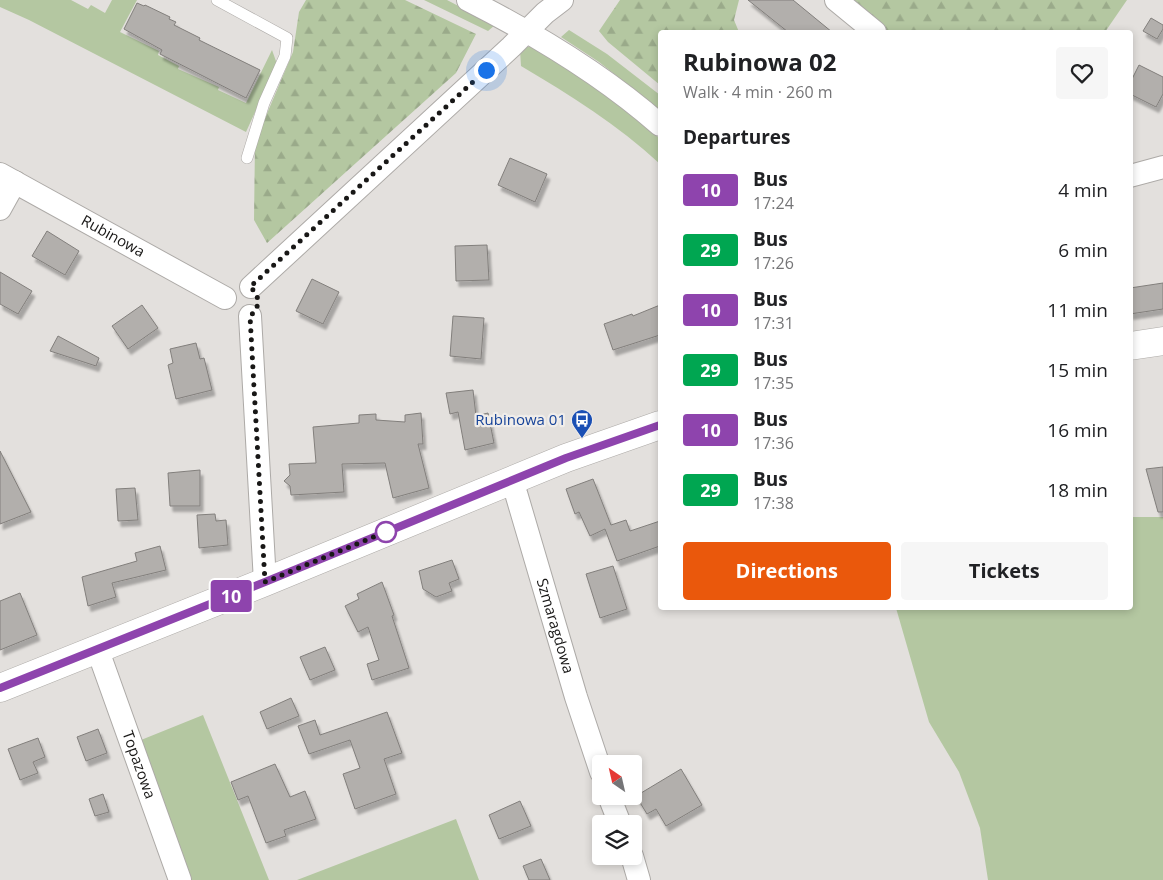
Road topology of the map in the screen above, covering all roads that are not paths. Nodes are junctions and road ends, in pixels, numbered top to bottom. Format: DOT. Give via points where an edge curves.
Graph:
graph roads {
  1 [pos="217,0"];
  2 [pos="468,0"];
  3 [pos="562,0"];
  4 [pos="836,0"];
  5 [pos="873,30"];
  6 [pos="528,31"];
  7 [pos="658,123"];
  8 [pos="247,158"];
  9 [pos="1163,167"];
  10 [pos="1133,175"];
  11 [pos="8,178"];
  12 [pos="0,208"];
  13 [pos="250,287"];
  14 [pos="225,298"];
  15 [pos="250,316"];
  16 [pos="1163,341"];
  17 [pos="1133,346"];
  18 [pos="658,426"];
  19 [pos="513,480"];
  20 [pos="265,582"];
  21 [pos="97,648"];
  22 [pos="0,688"];
  23 [pos="595,755"];
  24 [pos="635,865"];
  25 [pos="180,880"];
  26 [pos="639,880"];
  1 -- 8 [label="lane" via="286,38 285,56 264,103"];
  2 -- 6 [label="street"];
  3 -- 6 [label="street"];
  4 -- 5 [label="street"];
  6 -- 7 [label="street" via="600,76"];
  6 -- 13 [label="street"];
  9 -- 10 [label="street"];
  11 -- 12 [label="street"];
  11 -- 14 [label="street, Rubinowa"];
  13 -- 14 [label="street" via="235,286"];
  13 -- 15 [label="street" via="259,299 257,309"];
  14 -- 15 [label="street, Rubinowa" via="227,309 234,316"];
  15 -- 20 [label="street"];
  16 -- 17 [label="street"];
  18 -- 19 [label="street"];
  19 -- 20 [label="street"];
  19 -- 23 [label="street, Szmaragdowa"];
  20 -- 21 [label="street"];
  21 -- 22 [label="street"];
  21 -- 25 [label="street, Topazowa"];
  24 -- 26 [label="street"];
}
